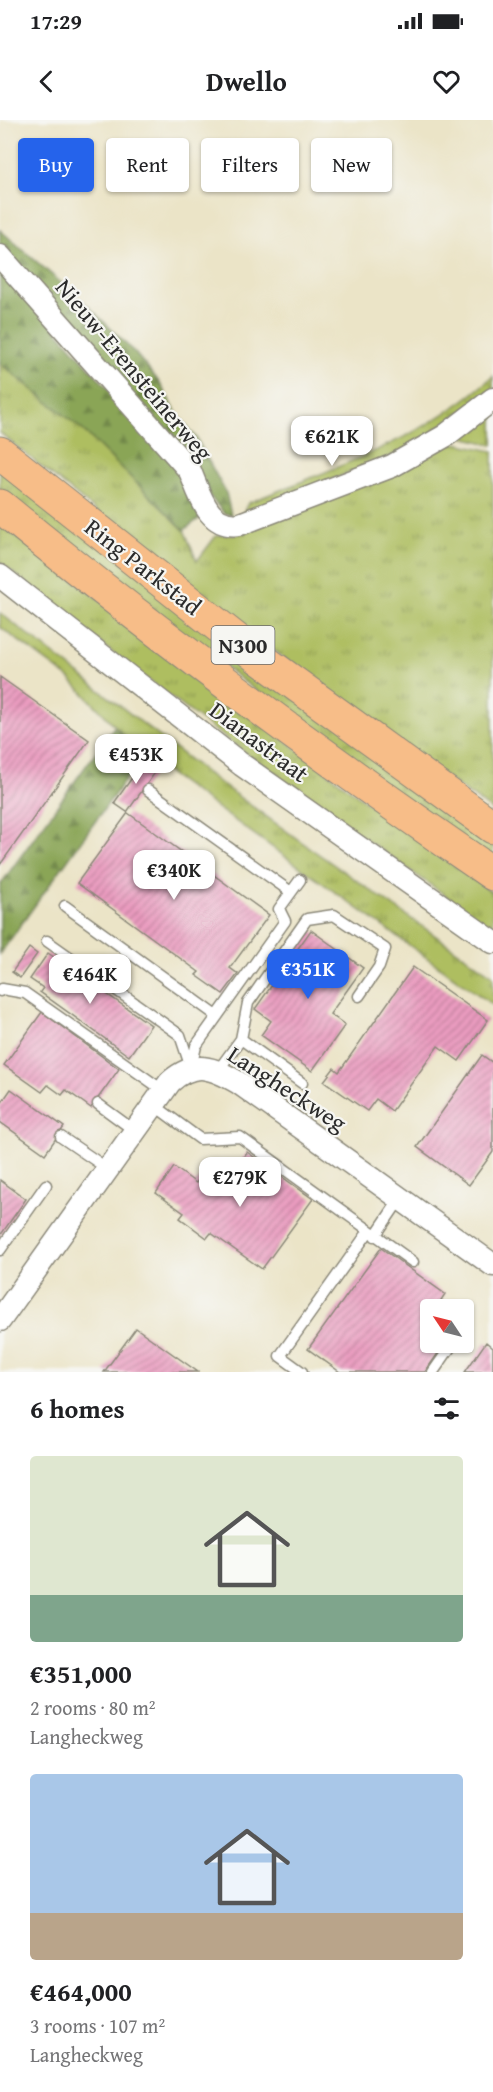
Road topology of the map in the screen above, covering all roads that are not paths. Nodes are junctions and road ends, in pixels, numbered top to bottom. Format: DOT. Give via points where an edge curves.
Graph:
graph roads {
  1 [pos="0,256"];
  2 [pos="493,399"];
  3 [pos="0,453"];
  4 [pos="0,506"];
  5 [pos="0,576"];
  6 [pos="148,790"];
  7 [pos="493,826"];
  8 [pos="493,874"];
  9 [pos="300,880"];
  10 [pos="291,892"];
  11 [pos="64,906"];
  12 [pos="47,941"];
  13 [pos="493,942"];
  14 [pos="0,991"];
  15 [pos="358,996"];
  16 [pos="217,1016"];
  17 [pos="241,1039"];
  18 [pos="191,1068"];
  19 [pos="217,1072"];
  20 [pos="302,1083"];
  21 [pos="159,1098"];
  22 [pos="98,1104"];
  23 [pos="135,1131"];
  24 [pos="61,1137"];
  25 [pos="108,1169"];
  26 [pos="46,1185"];
  27 [pos="400,1199"];
  28 [pos="372,1233"];
  29 [pos="0,1250"];
  30 [pos="413,1262"];
  31 [pos="493,1265"];
  32 [pos="0,1320"];
  33 [pos="446,1353"];
  34 [pos="302,1372"];
  35 [pos="433,1372"];
  1 -- 2 [label="street, Nieuw-Erensteinerweg" via="190,471 208,512 220,523 240,524 392,466 445,436"];
  3 -- 7 [label="highway, Ring Parkstad / N300" via="258,657"];
  4 -- 8 [label="highway, Ring Parkstad / N300" via="237,691"];
  5 -- 13 [label="street, Dianastraat" via="242,765"];
  6 -- 10 [label="lane"];
  9 -- 10 [label="lane"];
  10 -- 16 [label="lane" via="279,909 285,921"];
  11 -- 16 [label="lane"];
  12 -- 18 [label="lane" via="180,1035"];
  14 -- 21 [label="lane" via="25,993"];
  15 -- 17 [label="lane" via="379,967 385,949 334,915 307,919 248,1003"];
  16 -- 18 [label="lane" via="196,1046"];
  17 -- 19 [label="lane"];
  17 -- 20 [label="lane"];
  18 -- 19 [label="street, Langheckweg"];
  18 -- 21 [label="street, Langheckweg" via="182,1072"];
  19 -- 27 [label="street, Langheckweg" via="239,1083"];
  21 -- 23 [label="street, Langheckweg"];
  21 -- 28 [label="lane" via="200,1139 240,1137"];
  22 -- 23 [label="lane"];
  23 -- 25 [label="street, Langheckweg"];
  24 -- 25 [label="lane"];
  25 -- 32 [label="street, Langheckweg"];
  26 -- 29 [label="lane"];
  27 -- 28 [label="lane"];
  27 -- 31 [label="street, Langheckweg"];
  28 -- 30 [label="lane"];
  28 -- 34 [label="lane" via="280,1356"];
  33 -- 35 [label="lane"];
}
